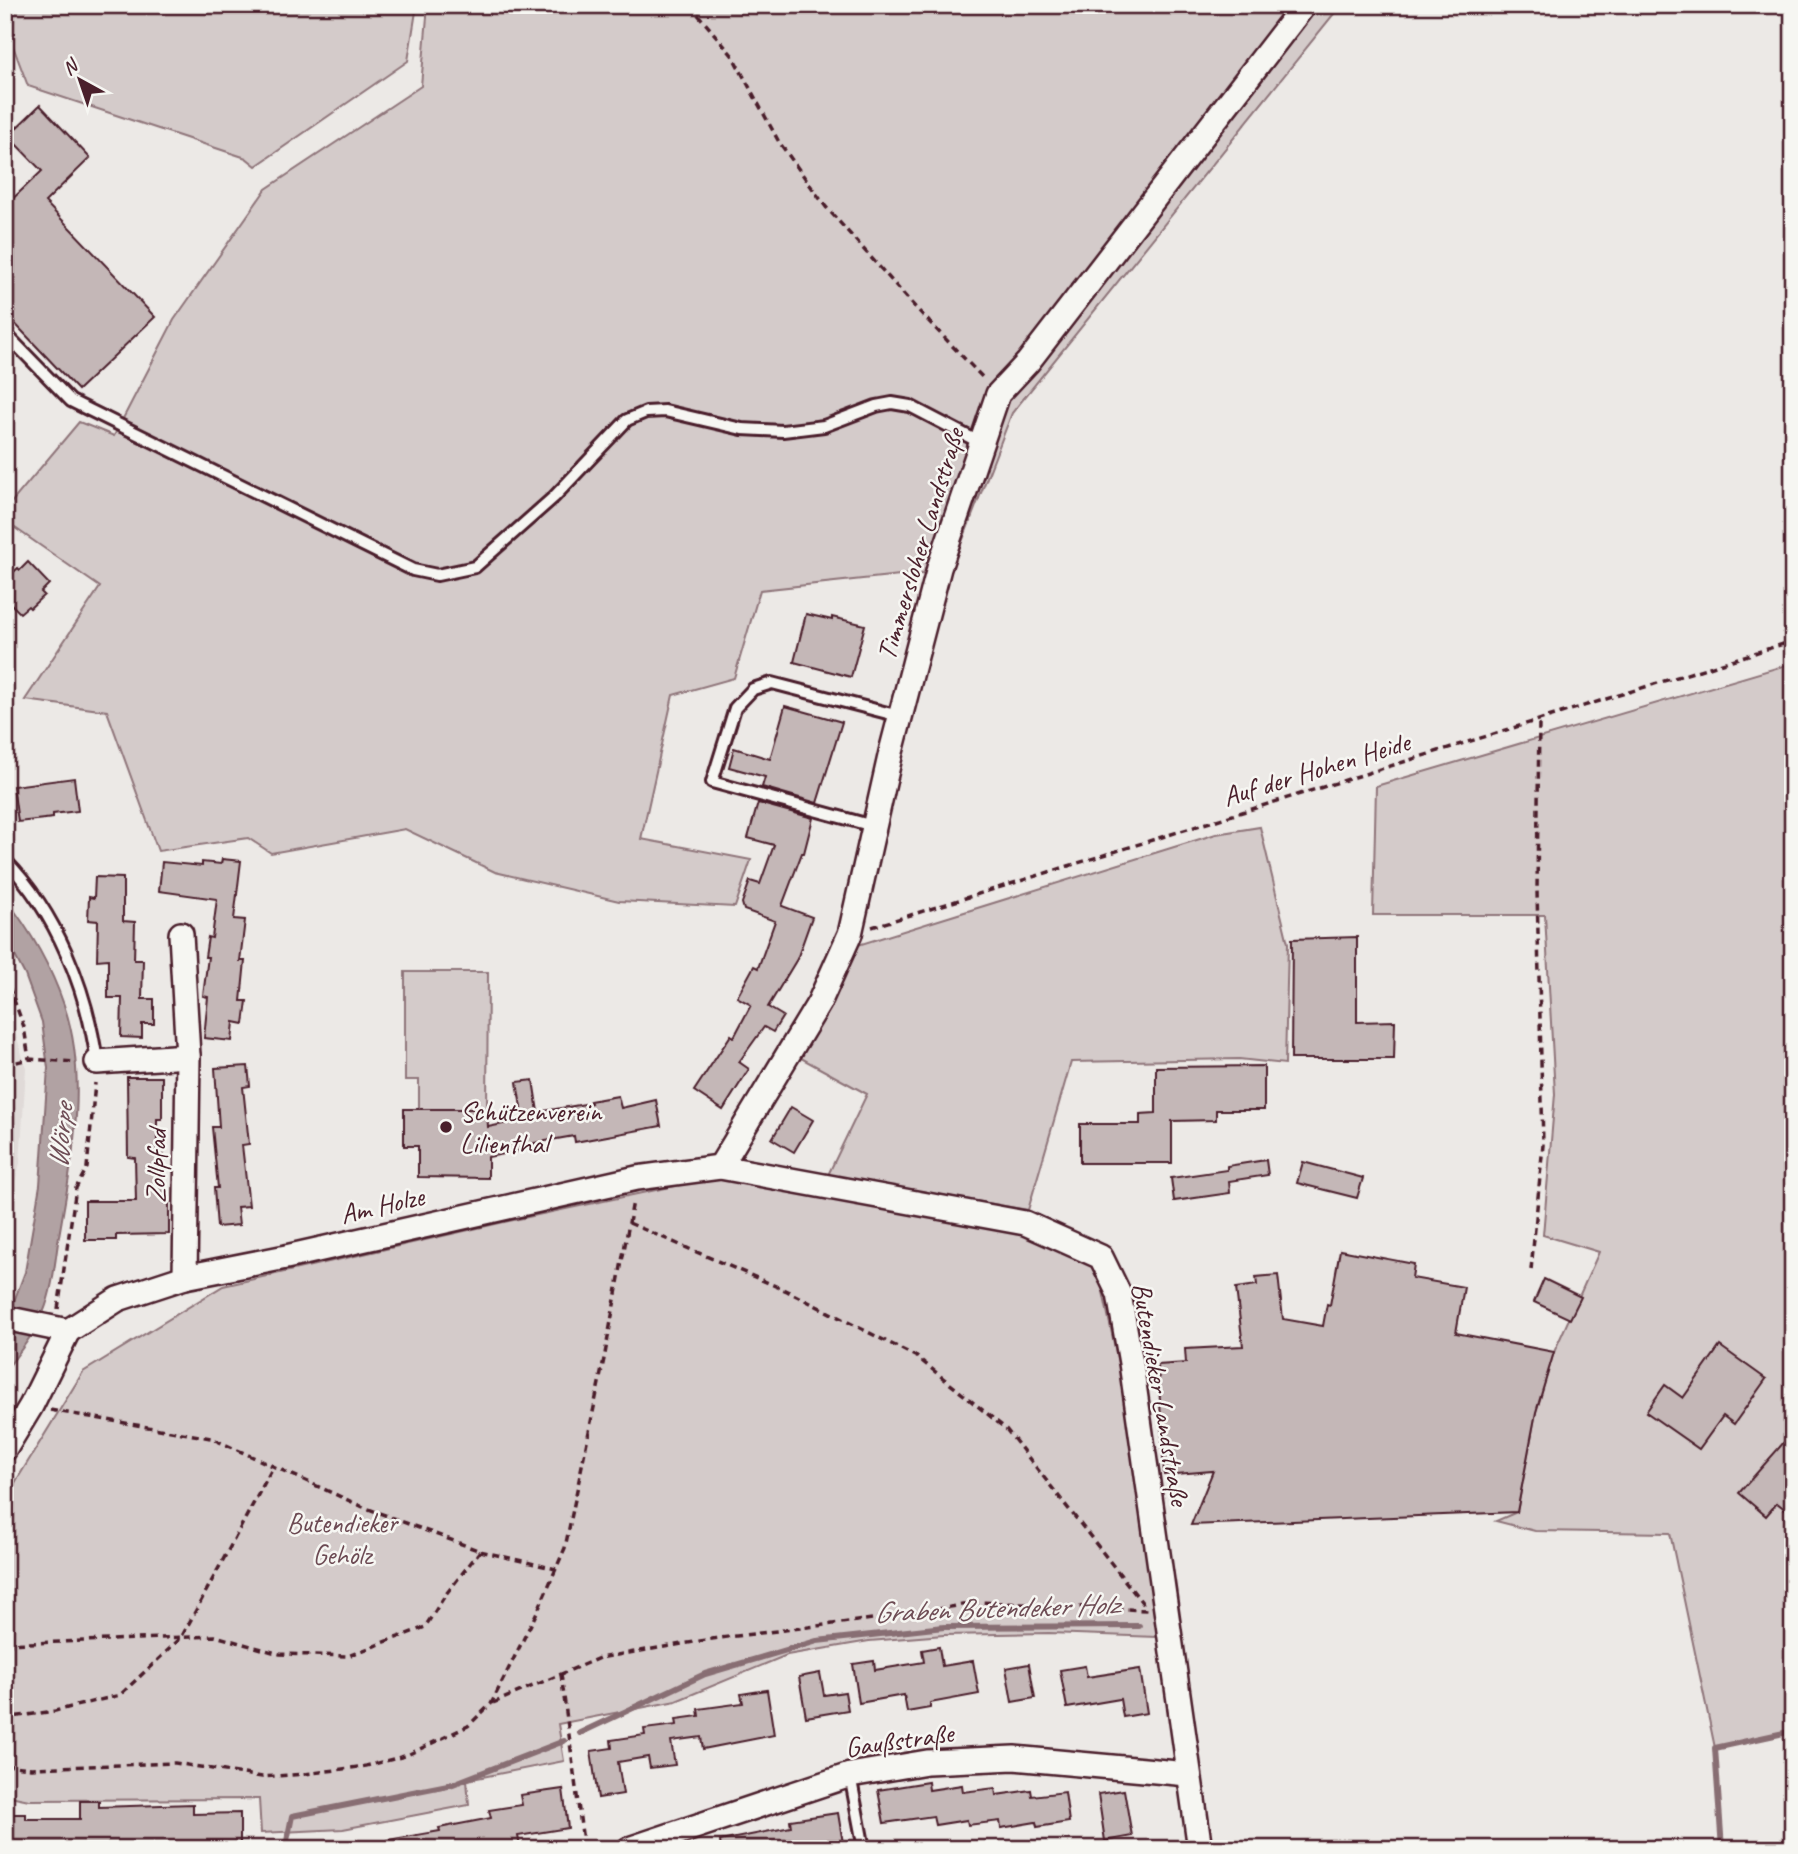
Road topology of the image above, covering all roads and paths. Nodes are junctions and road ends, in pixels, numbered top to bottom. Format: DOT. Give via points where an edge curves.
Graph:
graph roads {
  1 [pos="690,5"];
  2 [pos="1304,5"];
  3 [pos="5,333"];
  4 [pos="998,394"];
  5 [pos="981,443"];
  6 [pos="1793,641"];
  7 [pos="899,716"];
  8 [pos="1539,720"];
  9 [pos="873,826"];
  10 [pos="5,860"];
  11 [pos="181,934"];
  12 [pos="850,934"];
  13 [pos="5,976"];
  14 [pos="188,1056"];
  15 [pos="29,1059"];
  16 [pos="92,1062"];
  17 [pos="5,1065"];
  18 [pos="720,1167"];
  19 [pos="637,1178"];
  20 [pos="629,1223"];
  21 [pos="1531,1270"];
  22 [pos="185,1277"];
  23 [pos="5,1318"];
  24 [pos="56,1329"];
  25 [pos="31,1406"];
  26 [pos="5,1449"];
  27 [pos="274,1466"];
  28 [pos="480,1551"];
  29 [pos="556,1569"];
  30 [pos="1157,1610"];
  31 [pos="181,1638"];
  32 [pos="5,1644"];
  33 [pos="561,1674"];
  34 [pos="491,1704"];
  35 [pos="5,1718"];
  36 [pos="5,1765"];
  37 [pos="1188,1774"];
  38 [pos="850,1775"];
  39 [pos="584,1849"];
  40 [pos="628,1849"];
  41 [pos="864,1849"];
  42 [pos="1200,1849"];
  1 -- 4 [label="path" via="732,55 779,142 826,207"];
  2 -- 4 [label="street, Timmersloher Landstraße" via="1028,362"];
  3 -- 5 [label="lane" via="71,401 413,570 437,575 475,567 554,497 627,419 646,412 665,411 742,429 783,431 824,426 892,403 910,406"];
  4 -- 5 [label="street, Timmersloher Landstraße"];
  5 -- 7 [label="street, Timmersloher Landstraße" via="939,568"];
  6 -- 8 [label="path, Auf der Hohen Heide"];
  7 -- 9 [label="street, Timmersloher Landstraße"];
  7 -- 9 [label="lane" via="772,683 752,689 735,708 712,782"];
  8 -- 12 [label="path, Auf der Hohen Heide"];
  8 -- 21 [label="path" via="1537,891 1543,1145"];
  9 -- 12 [label="street, Timmersloher Landstraße"];
  10 -- 16 [label="lane" via="48,916 74,972 92,1026"];
  11 -- 14 [label="street, Zollpfad"];
  12 -- 18 [label="street, Timmersloher Landstraße" via="819,1003"];
  13 -- 15 [label="path" via="24,1027"];
  14 -- 16 [label="street"];
  14 -- 22 [label="street, Zollpfad"];
  15 -- 16 [label="path"];
  15 -- 17 [label="path"];
  16 -- 24 [label="path" via="87,1168 76,1188"];
  18 -- 19 [label="street, Am Holze"];
  18 -- 30 [label="street, Butendieker Landstraße" via="1025,1223 1101,1257 1119,1294"];
  19 -- 20 [label="path"];
  19 -- 22 [label="street, Am Holze"];
  20 -- 29 [label="path" via="576,1501"];
  20 -- 30 [label="path" via="787,1291 917,1357 1006,1429"];
  22 -- 24 [label="street, Am Holze" via="118,1299"];
  23 -- 24 [label="street"];
  24 -- 25 [label="street"];
  25 -- 26 [label="street"];
  25 -- 27 [label="path" via="211,1438"];
  27 -- 28 [label="path" via="361,1506"];
  27 -- 31 [label="path"];
  28 -- 29 [label="path"];
  28 -- 31 [label="path" via="425,1627 348,1656 280,1654 215,1636"];
  29 -- 34 [label="path"];
  30 -- 33 [label="path" via="981,1602 599,1658"];
  30 -- 37 [label="street, Butendieker Landstraße"];
  31 -- 32 [label="path"];
  31 -- 35 [label="path" via="120,1695"];
  33 -- 34 [label="path"];
  33 -- 39 [label="path"];
  34 -- 36 [label="path" via="468,1726 405,1756 305,1774 262,1777 175,1763"];
  37 -- 38 [label="street, Gaußstraße" via="1014,1758 927,1762"];
  37 -- 42 [label="street, Butendieker Landstraße"];
  38 -- 40 [label="street, Gaußstraße"];
  38 -- 41 [label="lane"];
}
